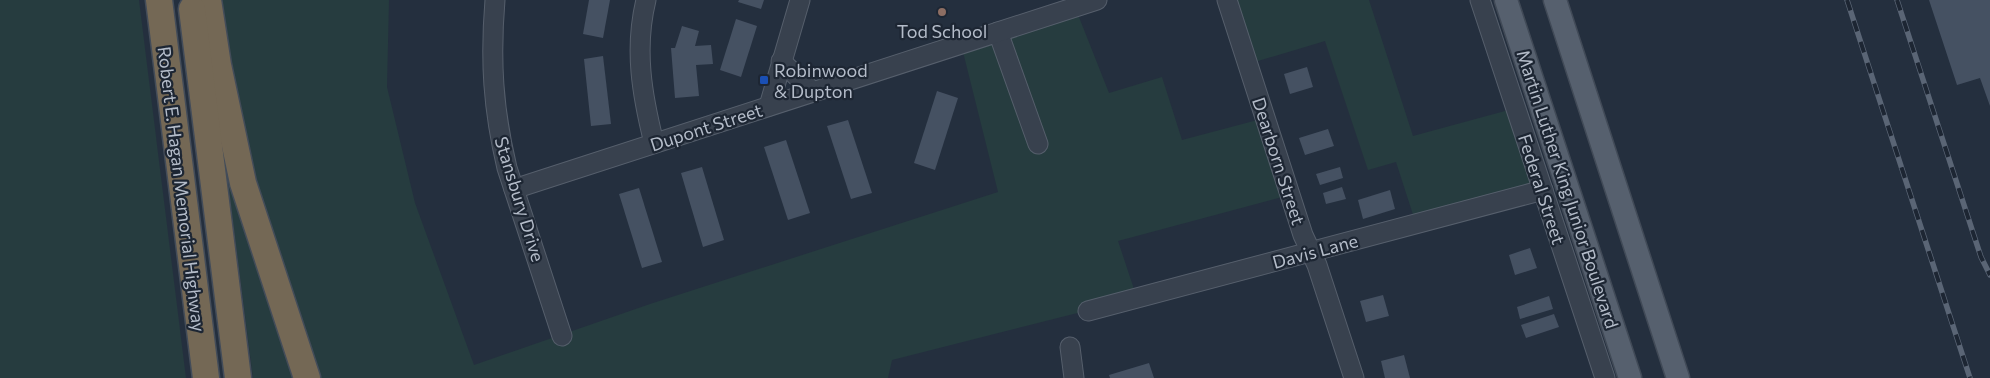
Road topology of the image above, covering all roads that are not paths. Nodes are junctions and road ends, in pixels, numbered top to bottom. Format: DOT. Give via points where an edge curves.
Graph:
graph roads {
  1 [pos="159,0"];
  2 [pos="191,0"];
  3 [pos="208,0"];
  4 [pos="495,0"];
  5 [pos="646,0"];
  6 [pos="800,0"];
  7 [pos="1097,0"];
  8 [pos="1227,0"];
  9 [pos="1480,0"];
  10 [pos="1506,0"];
  11 [pos="1555,0"];
  12 [pos="998,32"];
  13 [pos="781,61"];
  14 [pos="813,92"];
  15 [pos="770,106"];
  16 [pos="654,143"];
  17 [pos="1038,144"];
  18 [pos="514,189"];
  19 [pos="1543,190"];
  20 [pos="1311,252"];
  21 [pos="1088,311"];
  22 [pos="562,336"];
  23 [pos="1070,347"];
  24 [pos="206,378"];
  25 [pos="238,378"];
  26 [pos="307,378"];
  27 [pos="1074,378"];
  28 [pos="1354,378"];
  29 [pos="1605,378"];
  30 [pos="1630,378"];
  31 [pos="1678,378"];
  1 -- 24 [label="highway, Robert E. Hagan Memorial Highway"];
  2 -- 25 [label="highway, Robert E. Hagan Memorial Highway"];
  3 -- 26 [label="highway" via="242,183"];
  4 -- 18 [label="street, Stansbury Drive" via="491,43 493,97"];
  5 -- 16 [label="street" via="640,68 642,95"];
  6 -- 13 [label="street"];
  7 -- 12 [label="street, Dupont Street"];
  8 -- 20 [label="street, Dearborn Street"];
  9 -- 19 [label="street, Federal Street"];
  10 -- 30 [label="main road, Martin Luther King Junior Boulevard"];
  11 -- 31 [label="main road"];
  12 -- 14 [label="street, Dupont Street"];
  12 -- 17 [label="street"];
  13 -- 14 [label="street"];
  13 -- 15 [label="street"];
  14 -- 15 [label="street, Dupont Street"];
  15 -- 16 [label="street, Dupont Street"];
  16 -- 18 [label="street, Dupont Street"];
  18 -- 22 [label="street, Stansbury Drive"];
  19 -- 20 [label="street, Davis Lane"];
  19 -- 29 [label="street, Federal Street"];
  20 -- 21 [label="street, Davis Lane"];
  20 -- 28 [label="street, Dearborn Street"];
  23 -- 27 [label="street"];
}
